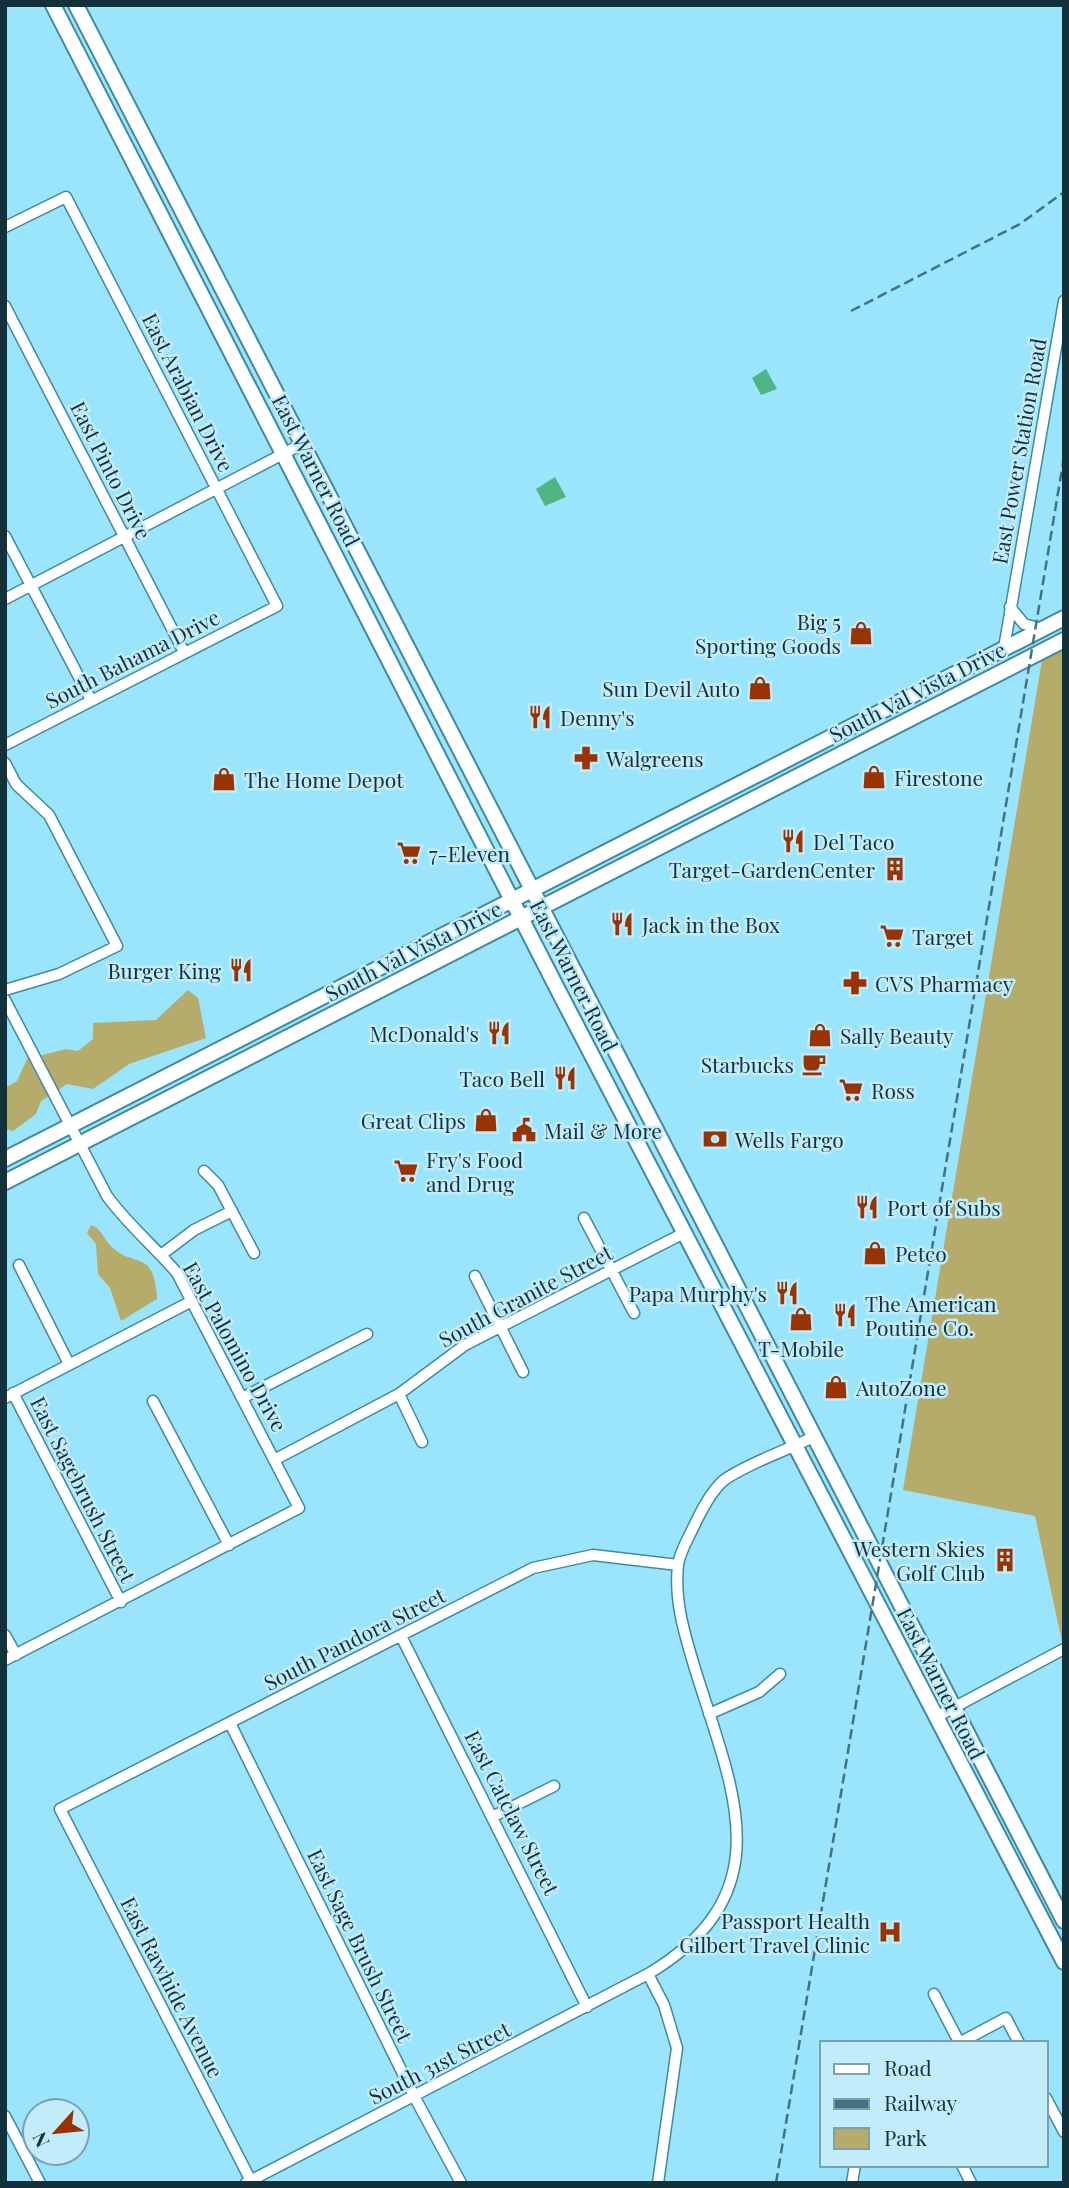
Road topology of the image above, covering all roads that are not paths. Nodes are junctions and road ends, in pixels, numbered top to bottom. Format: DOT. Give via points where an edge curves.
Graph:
graph roads {
  1 [pos="53,5"];
  2 [pos="76,5"];
  3 [pos="5,227"];
  4 [pos="1064,300"];
  5 [pos="5,306"];
  6 [pos="302,444"];
  7 [pos="284,453"];
  8 [pos="217,488"];
  9 [pos="5,536"];
  10 [pos="123,536"];
  11 [pos="30,583"];
  12 [pos="5,599"];
  13 [pos="277,606"];
  14 [pos="1010,607"];
  15 [pos="1064,618"];
  16 [pos="395,627"];
  17 [pos="1042,629"];
  18 [pos="378,635"];
  19 [pos="1064,640"];
  20 [pos="1004,648"];
  21 [pos="184,652"];
  22 [pos="970,665"];
  23 [pos="979,683"];
  24 [pos="91,700"];
  25 [pos="448,730"];
  26 [pos="431,739"];
  27 [pos="5,745"];
  28 [pos="5,763"];
  29 [pos="781,763"];
  30 [pos="790,780"];
  31 [pos="532,890"];
  32 [pos="512,900"];
  33 [pos="542,909"];
  34 [pos="522,919"];
  35 [pos="5,989"];
  36 [pos="5,1000"];
  37 [pos="315,1001"];
  38 [pos="323,1019"];
  39 [pos="645,1111"];
  40 [pos="627,1121"];
  41 [pos="70,1126"];
  42 [pos="79,1144"];
  43 [pos="5,1159"];
  44 [pos="204,1171"];
  45 [pos="5,1182"];
  46 [pos="232,1211"];
  47 [pos="584,1218"];
  48 [pos="686,1232"];
  49 [pos="254,1253"];
  50 [pos="161,1255"];
  51 [pos="19,1265"];
  52 [pos="610,1271"];
  53 [pos="475,1276"];
  54 [pos="737,1289"];
  55 [pos="192,1301"];
  56 [pos="634,1313"];
  57 [pos="501,1326"];
  58 [pos="367,1334"];
  59 [pos="773,1359"];
  60 [pos="69,1364"];
  61 [pos="755,1367"];
  62 [pos="523,1372"];
  63 [pos="399,1394"];
  64 [pos="9,1395"];
  65 [pos="244,1397"];
  66 [pos="153,1401"];
  67 [pos="813,1437"];
  68 [pos="422,1442"];
  69 [pos="796,1446"];
  70 [pos="276,1459"];
  71 [pos="229,1545"];
  72 [pos="678,1564"];
  73 [pos="121,1602"];
  74 [pos="5,1635"];
  75 [pos="401,1636"];
  76 [pos="1064,1648"];
  77 [pos="16,1655"];
  78 [pos="5,1660"];
  79 [pos="780,1674"];
  80 [pos="953,1708"];
  81 [pos="709,1714"];
  82 [pos="936,1717"];
  83 [pos="230,1723"];
  84 [pos="554,1786"];
  85 [pos="60,1809"];
  86 [pos="494,1816"];
  87 [pos="1064,1921"];
  88 [pos="1064,1962"];
  89 [pos="648,1974"];
  90 [pos="934,1994"];
  91 [pos="587,2007"];
  92 [pos="958,2041"];
  93 [pos="963,2041"];
  94 [pos="1017,2041"];
  95 [pos="414,2096"];
  96 [pos="1048,2102"];
  97 [pos="5,2116"];
  98 [pos="1064,2132"];
  99 [pos="963,2167"];
  100 [pos="250,2182"];
  101 [pos="40,2183"];
  102 [pos="461,2183"];
  103 [pos="658,2183"];
  104 [pos="971,2183"];
  1 -- 7 [label="main road, East Warner Road"];
  2 -- 6 [label="main road, East Warner Road"];
  3 -- 8 [label="street, East Arabian Drive" via="66,197"];
  4 -- 14 [label="street, East Power Station Road"];
  5 -- 10 [label="street, East Pinto Drive"];
  6 -- 7 [label="street"];
  6 -- 16 [label="main road, East Warner Road"];
  7 -- 8 [label="street"];
  7 -- 18 [label="main road, East Warner Road"];
  8 -- 10 [label="street"];
  8 -- 13 [label="street, East Arabian Drive"];
  9 -- 11 [label="street"];
  10 -- 11 [label="street"];
  10 -- 21 [label="street, East Pinto Drive"];
  11 -- 12 [label="street"];
  11 -- 24 [label="street"];
  13 -- 21 [label="street, South Bahama Drive"];
  14 -- 17 [label="street" via="1024,624"];
  14 -- 20 [label="street, East Power Station Road"];
  15 -- 17 [label="main road, South Val Vista Drive"];
  16 -- 18 [label="main road"];
  16 -- 25 [label="main road, East Warner Road"];
  17 -- 20 [label="main road, South Val Vista Drive"];
  18 -- 26 [label="main road, East Warner Road"];
  19 -- 23 [label="main road, South Val Vista Drive"];
  20 -- 22 [label="main road, South Val Vista Drive"];
  21 -- 24 [label="street, South Bahama Drive"];
  22 -- 23 [label="main road"];
  22 -- 29 [label="main road, South Val Vista Drive"];
  23 -- 30 [label="main road, South Val Vista Drive"];
  24 -- 27 [label="street, South Bahama Drive"];
  25 -- 26 [label="main road"];
  25 -- 31 [label="main road, East Warner Road"];
  26 -- 32 [label="main road, East Warner Road"];
  28 -- 35 [label="street" via="16,784 49,815 117,946 60,974"];
  29 -- 30 [label="main road"];
  29 -- 31 [label="main road, South Val Vista Drive"];
  30 -- 33 [label="main road, South Val Vista Drive"];
  31 -- 32 [label="main road, South Val Vista Drive"];
  31 -- 33 [label="main road, East Warner Road"];
  32 -- 34 [label="main road, East Warner Road"];
  32 -- 37 [label="main road, South Val Vista Drive"];
  33 -- 34 [label="main road, South Val Vista Drive"];
  33 -- 39 [label="main road, East Warner Road"];
  34 -- 38 [label="main road, South Val Vista Drive"];
  34 -- 40 [label="main road, East Warner Road"];
  36 -- 41 [label="street, East Palomino Drive"];
  37 -- 38 [label="main road"];
  37 -- 41 [label="main road, South Val Vista Drive"];
  38 -- 42 [label="main road, South Val Vista Drive"];
  39 -- 40 [label="main road"];
  39 -- 54 [label="main road, East Warner Road"];
  40 -- 48 [label="main road, East Warner Road"];
  41 -- 42 [label="street, East Palomino Drive"];
  41 -- 43 [label="main road, South Val Vista Drive"];
  42 -- 45 [label="main road, South Val Vista Drive"];
  42 -- 50 [label="street, East Palomino Drive" via="125,1222"];
  44 -- 46 [label="street"];
  46 -- 49 [label="street"];
  46 -- 50 [label="street" via="194,1230"];
  47 -- 52 [label="street"];
  48 -- 52 [label="street, South Granite Street"];
  48 -- 54 [label="main road" via="699,1235"];
  48 -- 61 [label="main road, East Warner Road"];
  50 -- 55 [label="street, East Palomino Drive"];
  51 -- 60 [label="street"];
  52 -- 56 [label="street"];
  52 -- 57 [label="street, South Granite Street"];
  53 -- 57 [label="street"];
  54 -- 59 [label="main road, East Warner Road"];
  55 -- 60 [label="street"];
  55 -- 65 [label="street, East Palomino Drive"];
  57 -- 62 [label="street"];
  57 -- 63 [label="street, South Granite Street" via="454,1352"];
  58 -- 65 [label="street"];
  59 -- 61 [label="main road"];
  59 -- 67 [label="main road, East Warner Road"];
  60 -- 64 [label="street"];
  61 -- 69 [label="main road, East Warner Road"];
  63 -- 68 [label="street"];
  63 -- 70 [label="street, South Granite Street"];
  64 -- 73 [label="street, East Sagebrush Street"];
  65 -- 70 [label="street, East Palomino Drive"];
  66 -- 71 [label="street"];
  67 -- 69 [label="street"];
  67 -- 80 [label="main road, East Warner Road"];
  69 -- 72 [label="street" via="726,1479 696,1520"];
  69 -- 82 [label="main road, East Warner Road"];
  70 -- 71 [label="street, East Palomino Drive" via="299,1508"];
  71 -- 73 [label="street"];
  72 -- 75 [label="street, South Pandora Street" via="593,1555 552,1562"];
  72 -- 81 [label="street, South 31st Street" via="677,1603"];
  73 -- 77 [label="street"];
  74 -- 77 [label="street"];
  75 -- 83 [label="street, South Pandora Street"];
  75 -- 86 [label="street, East Catclaw Street"];
  76 -- 80 [label="street"];
  77 -- 78 [label="street"];
  79 -- 81 [label="street" via="760,1692"];
  80 -- 82 [label="street"];
  80 -- 87 [label="main road, East Warner Road"];
  81 -- 89 [label="street, South 31st Street" via="735,1801 737,1840 732,1874 721,1903 699,1937"];
  82 -- 88 [label="main road, East Warner Road"];
  83 -- 85 [label="street, South Pandora Street"];
  83 -- 95 [label="street, East Sage Brush Street"];
  84 -- 86 [label="street"];
  85 -- 100 [label="street, East Rawhide Avenue"];
  86 -- 91 [label="street, East Catclaw Street"];
  89 -- 91 [label="street, South 31st Street"];
  89 -- 103 [label="street" via="664,2005 677,2048"];
  90 -- 92 [label="street"];
  91 -- 95 [label="street, South 31st Street"];
  93 -- 94 [label="street" via="1006,2018"];
  95 -- 100 [label="street, South 31st Street"];
  95 -- 102 [label="street, East Sage Brush Street"];
  96 -- 98 [label="street"];
  97 -- 101 [label="street"];
  99 -- 104 [label="street"];
}
